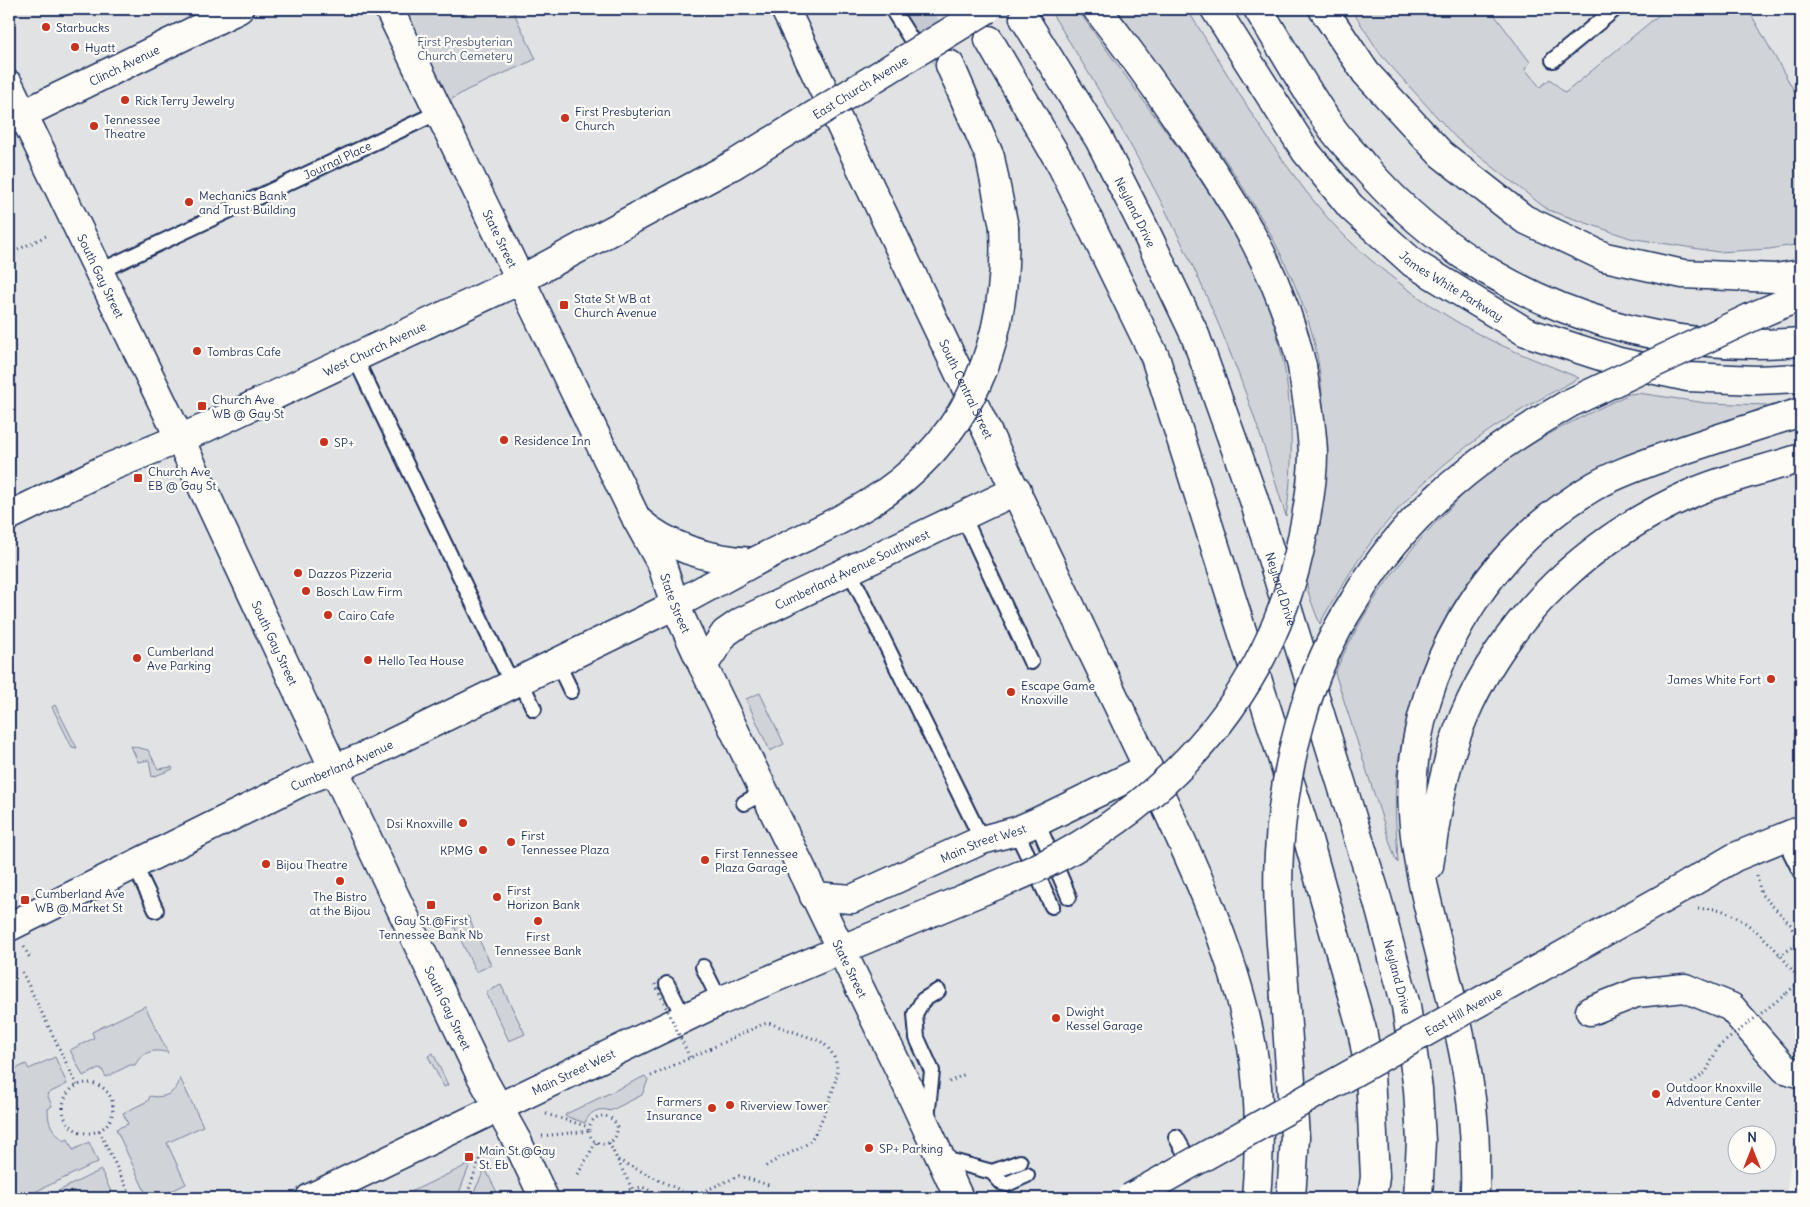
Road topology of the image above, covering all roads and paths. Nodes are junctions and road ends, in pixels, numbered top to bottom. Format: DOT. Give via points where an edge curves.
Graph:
graph roads {
  1 [pos="239,9"];
  2 [pos="389,9"];
  3 [pos="785,9"];
  4 [pos="892,9"];
  5 [pos="987,9"];
  6 [pos="1097,9"];
  7 [pos="1214,9"];
  8 [pos="1258,9"];
  9 [pos="1323,9"];
  10 [pos="1614,9"];
  11 [pos="1024,18"];
  12 [pos="989,40"];
  13 [pos="919,52"];
  14 [pos="1553,60"];
  15 [pos="950,65"];
  16 [pos="9,85"];
  17 [pos="439,112"];
  18 [pos="16,118"];
  19 [pos="733,165"];
  20 [pos="48,235"];
  21 [pos="9,254"];
  22 [pos="98,272"];
  23 [pos="1801,274"];
  24 [pos="520,280"];
  25 [pos="1801,296"];
  26 [pos="1801,342"];
  27 [pos="355,358"];
  28 [pos="1801,378"];
  29 [pos="1801,412"];
  30 [pos="179,438"];
  31 [pos="1801,458"];
  32 [pos="1017,490"];
  33 [pos="9,516"];
  34 [pos="963,516"];
  35 [pos="637,520"];
  36 [pos="754,562"];
  37 [pos="849,570"];
  38 [pos="675,605"];
  39 [pos="557,662"];
  40 [pos="1031,662"];
  41 [pos="703,666"];
  42 [pos="516,682"];
  43 [pos="571,691"];
  44 [pos="534,709"];
  45 [pos="1148,768"];
  46 [pos="334,769"];
  47 [pos="1026,827"];
  48 [pos="1792,833"];
  49 [pos="982,840"];
  50 [pos="134,864"];
  51 [pos="1801,873"];
  52 [pos="1756,874"];
  53 [pos="1426,895"];
  54 [pos="814,896"];
  55 [pos="1069,897"];
  56 [pos="1686,900"];
  57 [pos="1052,906"];
  58 [pos="156,910"];
  59 [pos="9,927"];
  60 [pos="1800,943"];
  61 [pos="840,950"];
  62 [pos="1779,956"];
  63 [pos="703,967"];
  64 [pos="22,972"];
  65 [pos="1800,982"];
  66 [pos="661,984"];
  67 [pos="938,991"];
  68 [pos="720,1001"];
  69 [pos="1590,1011"];
  70 [pos="684,1018"];
  71 [pos="691,1059"];
  72 [pos="965,1074"];
  73 [pos="1801,1074"];
  74 [pos="651,1076"];
  75 [pos="948,1082"];
  76 [pos="1692,1083"];
  77 [pos="78,1085"];
  78 [pos="497,1107"];
  79 [pos="546,1114"];
  80 [pos="926,1127"];
  81 [pos="589,1129"];
  82 [pos="99,1131"];
  83 [pos="541,1136"];
  84 [pos="1176,1137"];
  85 [pos="596,1142"];
  86 [pos="609,1143"];
  87 [pos="483,1149"];
  88 [pos="941,1158"];
  89 [pos="618,1160"];
  90 [pos="1020,1162"];
  91 [pos="1191,1164"];
  92 [pos="765,1167"];
  93 [pos="992,1172"];
  94 [pos="578,1174"];
  95 [pos="1026,1175"];
  96 [pos="772,1186"];
  97 [pos="632,1189"];
  98 [pos="692,1196"];
  99 [pos="132,1198"];
  100 [pos="310,1198"];
  101 [pos="466,1198"];
  102 [pos="544,1198"];
  103 [pos="623,1198"];
  104 [pos="657,1198"];
  105 [pos="688,1198"];
  106 [pos="959,1198"];
  107 [pos="1130,1198"];
  108 [pos="1256,1198"];
  109 [pos="1291,1198"];
  110 [pos="1372,1198"];
  111 [pos="1418,1198"];
  112 [pos="1474,1198"];
  1 -- 18 [label="main road, Clinch Avenue"];
  2 -- 17 [label="main road, State Street"];
  3 -- 32 [label="main road, South Central Street"];
  4 -- 13 [label="lane"];
  5 -- 13 [label="main road, East Church Avenue, bridge"];
  6 -- 61 [label="main road, Main Street West, bridge" via="1195,144 1252,233 1293,326 1302,366 1313,452 1301,549 1290,589 1260,662 1215,728 1148,799 1081,845"];
  7 -- 28 [label="main road, James White Parkway" via="1306,152 1351,206 1413,263 1526,332 1619,362 1688,377"];
  8 -- 26 [label="main road" via="1334,131 1371,174 1403,208 1486,271 1539,299 1592,319 1648,334 1711,344"];
  9 -- 23 [label="main road" via="1366,73 1441,154 1524,219 1605,257 1683,274 1775,278"];
  10 -- 14 [label="lane"];
  11 -- 111 [label="main road, Neyland Drive" via="1099,139 1143,226 1195,335 1253,497 1378,902 1406,1006 1418,1089 1421,1141"];
  12 -- 110 [label="main road" via="1062,166 1155,357 1307,836 1362,1030 1370,1074 1375,1177"];
  13 -- 19 [label="main road, East Church Avenue, bridge"];
  15 -- 36 [label="main road, Cumberland Avenue, bridge" via="990,157 1004,227 1006,265 996,333 986,364 954,426 902,480 868,504"];
  16 -- 18 [label="main road, South Gay Street"];
  17 -- 22 [label="lane, Journal Place"];
  17 -- 24 [label="main road, State Street"];
  18 -- 22 [label="main road, South Gay Street"];
  19 -- 24 [label="main road, West Church Avenue"];
  20 -- 21 [label="path"];
  22 -- 30 [label="main road, South Gay Street"];
  24 -- 27 [label="main road, West Church Avenue"];
  24 -- 35 [label="main road, State Street"];
  25 -- 109 [label="main road, bridge" via="1570,403 1478,461 1408,526 1338,625 1304,710 1286,785 1279,855 1295,1137"];
  27 -- 30 [label="main road, West Church Avenue"];
  27 -- 42 [label="lane"];
  29 -- 53 [label="main road" via="1635,467 1594,487 1553,514 1516,546 1480,591 1457,628 1435,676 1421,722 1414,763 1413,808 1416,851"];
  30 -- 33 [label="main road, West Church Avenue" via="103,470"];
  30 -- 46 [label="main road, South Gay Street"];
  31 -- 53 [label="main road" via="1692,493 1613,535 1547,592 1511,632 1464,716 1448,763 1436,819"];
  32 -- 34 [label="main road, Cumberland Avenue Southwest"];
  32 -- 45 [label="main road, South Central Street"];
  34 -- 37 [label="main road, Cumberland Avenue Southwest"];
  34 -- 40 [label="lane"];
  35 -- 36 [label="main road" via="650,532 683,549 710,558"];
  35 -- 38 [label="main road, State Street" via="662,565"];
  36 -- 38 [label="main road, Cumberland Avenue"];
  37 -- 41 [label="main road, Cumberland Avenue Southwest" via="725,633"];
  37 -- 49 [label="lane"];
  38 -- 39 [label="main road, Cumberland Avenue"];
  38 -- 41 [label="main road, State Street"];
  39 -- 42 [label="main road, Cumberland Avenue"];
  39 -- 43 [label="lane"];
  41 -- 54 [label="main road, State Street" via="754,797"];
  42 -- 44 [label="lane"];
  42 -- 46 [label="main road, Cumberland Avenue"];
  45 -- 47 [label="main road, Main Street West"];
  45 -- 108 [label="main road, South Central Street" via="1204,888 1242,1000 1257,1096 1259,1157"];
  46 -- 50 [label="main road, Cumberland Avenue"];
  46 -- 78 [label="main road, South Gay Street"];
  47 -- 49 [label="main road, Main Street West"];
  47 -- 55 [label="lane"];
  47 -- 57 [label="lane"];
  48 -- 51 [label="lane"];
  48 -- 56 [label="main road, East Hill Avenue" via="1735,857"];
  49 -- 54 [label="main road, Main Street West" via="852,899"];
  50 -- 58 [label="lane"];
  50 -- 59 [label="main road, Cumberland Avenue"];
  52 -- 60 [label="path" via="1761,894 1782,914"];
  53 -- 112 [label="main road" via="1471,1094 1476,1143"];
  54 -- 61 [label="main road, State Street"];
  56 -- 62 [label="path" via="1734,916 1762,936"];
  56 -- 91 [label="main road, East Hill Avenue, bridge"];
  60 -- 62 [label="path"];
  61 -- 68 [label="main road, Main Street West"];
  61 -- 80 [label="main road, State Street"];
  62 -- 65 [label="path"];
  63 -- 68 [label="lane"];
  64 -- 77 [label="path"];
  65 -- 76 [label="path, bridge" via="1718,1047 1706,1072"];
  66 -- 70 [label="lane"];
  66 -- 71 [label="path, bridge"];
  67 -- 80 [label="lane" via="923,1000 915,1014 917,1038 932,1071"];
  68 -- 70 [label="main road, Main Street West"];
  69 -- 73 [label="main road" via="1636,993 1685,988 1731,1007 1785,1069"];
  70 -- 78 [label="main road, Main Street West"];
  71 -- 74 [label="path"];
  71 -- 92 [label="path" via="756,1026 769,1023 820,1041 832,1054 836,1078 816,1132 808,1143 779,1156"];
  72 -- 75 [label="path"];
  77 -- 82 [label="path" via="64,1098 64,1117 78,1131"];
  77 -- 82 [label="path" via="97,1084 110,1094 114,1111 106,1126"];
  78 -- 100 [label="main road, Main Street West"];
  78 -- 102 [label="main road, South Gay Street"];
  79 -- 81 [label="path"];
  80 -- 88 [label="main road, State Street"];
  81 -- 83 [label="path"];
  81 -- 85 [label="path"];
  81 -- 86 [label="path" via="597,1116 610,1117 618,1132"];
  82 -- 99 [label="path"];
  84 -- 91 [label="lane"];
  85 -- 86 [label="path"];
  85 -- 94 [label="path"];
  86 -- 89 [label="path"];
  87 -- 101 [label="path"];
  88 -- 93 [label="lane"];
  88 -- 106 [label="main road, State Street"];
  89 -- 97 [label="path"];
  89 -- 98 [label="path"];
  90 -- 93 [label="lane"];
  91 -- 107 [label="main road, East Hill Avenue, bridge"];
  93 -- 95 [label="lane" via="1002,1184"];
  96 -- 98 [label="path" via="739,1176"];
  97 -- 103 [label="path"];
  97 -- 104 [label="path" via="648,1189"];
  98 -- 105 [label="path"];
}
